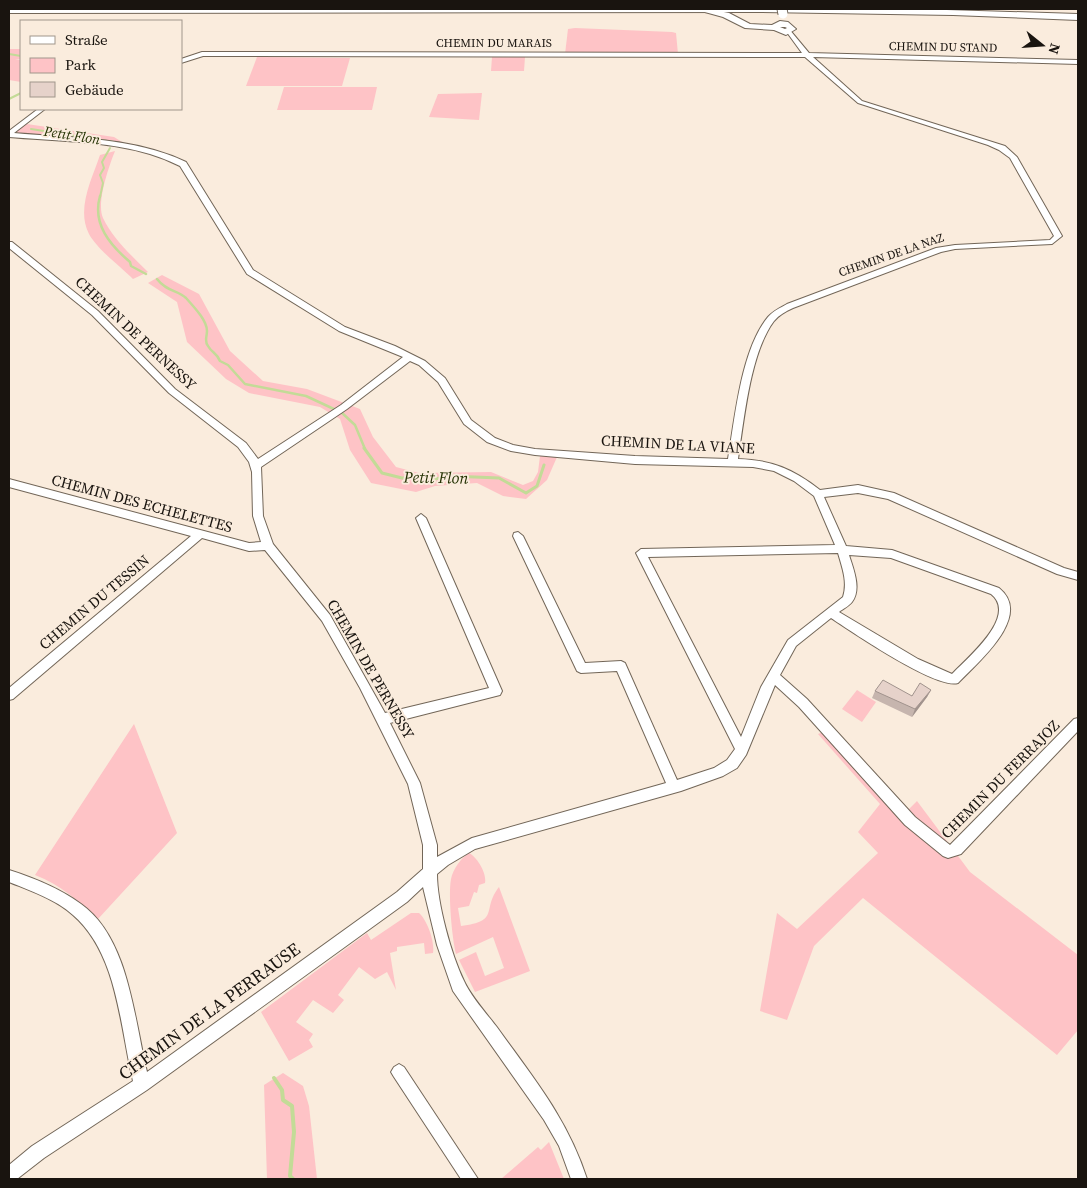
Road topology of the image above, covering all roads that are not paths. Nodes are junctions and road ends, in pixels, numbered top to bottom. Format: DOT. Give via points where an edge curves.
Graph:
graph roads {
  1 [pos="222,9"];
  2 [pos="666,9"];
  3 [pos="698,9"];
  4 [pos="760,9"];
  5 [pos="9,10"];
  6 [pos="863,10"];
  7 [pos="782,11"];
  8 [pos="1078,17"];
  9 [pos="739,20"];
  10 [pos="787,28"];
  11 [pos="807,55"];
  12 [pos="182,61"];
  13 [pos="1078,62"];
  14 [pos="41,110"];
  15 [pos="9,135"];
  16 [pos="9,244"];
  17 [pos="410,356"];
  18 [pos="732,462"];
  19 [pos="256,465"];
  20 [pos="9,483"];
  21 [pos="818,494"];
  22 [pos="421,518"];
  23 [pos="200,534"];
  24 [pos="518,536"];
  25 [pos="268,546"];
  26 [pos="843,550"];
  27 [pos="1078,576"];
  28 [pos="832,613"];
  29 [pos="773,676"];
  30 [pos="9,695"];
  31 [pos="383,719"];
  32 [pos="1078,723"];
  33 [pos="742,750"];
  34 [pos="674,787"];
  35 [pos="429,874"];
  36 [pos="9,876"];
  37 [pos="399,1072"];
  38 [pos="142,1085"];
  39 [pos="9,1175"];
  40 [pos="470,1179"];
  41 [pos="579,1179"];
  1 -- 2 [label="main road"];
  1 -- 5 [label="main road"];
  2 -- 3 [label="main road"];
  3 -- 4 [label="main road"];
  3 -- 9 [label="street"];
  4 -- 6 [label="main road"];
  4 -- 9 [label="street" via="742,15"];
  6 -- 8 [label="main road"];
  7 -- 10 [label="street"];
  9 -- 10 [label="street" via="754,27 775,28 777,24"];
  10 -- 11 [label="street"];
  11 -- 12 [label="street, CHEMIN DU MARAIS" via="202,54"];
  11 -- 13 [label="street, CHEMIN DU STAND"];
  11 -- 18 [label="street, CHEMIN DE LA NAZ" via="860,102 991,143 1008,152 1058,236 1052,242 955,247 902,263 778,313 769,322 748,377"];
  14 -- 15 [label="street"];
  15 -- 17 [label="street, CHEMIN DE LA VIANE" via="133,149 172,157 183,164 241,260 256,277 342,330"];
  16 -- 19 [label="street, CHEMIN DE PERNESSY" via="95,313 172,391 242,446"];
  17 -- 18 [label="street, CHEMIN DE LA VIANE" via="442,380 468,422 498,444 529,451 626,459"];
  17 -- 19 [label="street" via="344,408"];
  18 -- 21 [label="street, CHEMIN DE LA VIANE" via="785,470"];
  19 -- 25 [label="street, CHEMIN DE PERNESSY" via="258,516"];
  20 -- 23 [label="street, CHEMIN DES ECHELETTES"];
  21 -- 26 [label="street, CHEMIN DE LA VIANE"];
  21 -- 27 [label="street" via="858,489 890,496"];
  22 -- 31 [label="street" via="496,691"];
  23 -- 25 [label="street, CHEMIN DES ECHELETTES" via="249,547"];
  23 -- 30 [label="street, CHEMIN DU TESSIN"];
  24 -- 34 [label="street" via="581,668 621,666"];
  25 -- 31 [label="street, CHEMIN DE PERNESSY" via="326,618"];
  26 -- 28 [label="street, CHEMIN DE LA VIANE" via="851,590 848,599"];
  26 -- 28 [label="street" via="892,554 994,590 1004,601 1002,613 997,632 951,680 908,659"];
  26 -- 33 [label="street" via="641,552"];
  28 -- 29 [label="street, CHEMIN DE LA VIANE" via="792,643"];
  29 -- 32 [label="street, CHEMIN DU FERRAJOZ" via="803,704 910,821 952,853"];
  29 -- 33 [label="street, CHEMIN DE LA VIANE"];
  31 -- 35 [label="street, CHEMIN DE PERNESSY" via="404,759 418,796 430,845"];
  33 -- 34 [label="street, CHEMIN DE LA VIANE" via="726,769"];
  34 -- 35 [label="street, CHEMIN DE LA VIANE" via="472,844 443,860"];
  35 -- 38 [label="street, CHEMIN DE LA PERRAUSE" via="402,897"];
  35 -- 41 [label="street, CHEMIN DE PERNESSY" via="444,945 458,986 550,1114"];
  36 -- 38 [label="street" via="59,895 82,913 99,933 118,972"];
  37 -- 40 [label="street"];
  38 -- 39 [label="street, CHEMIN DE LA PERRAUSE" via="38,1152"];
}
